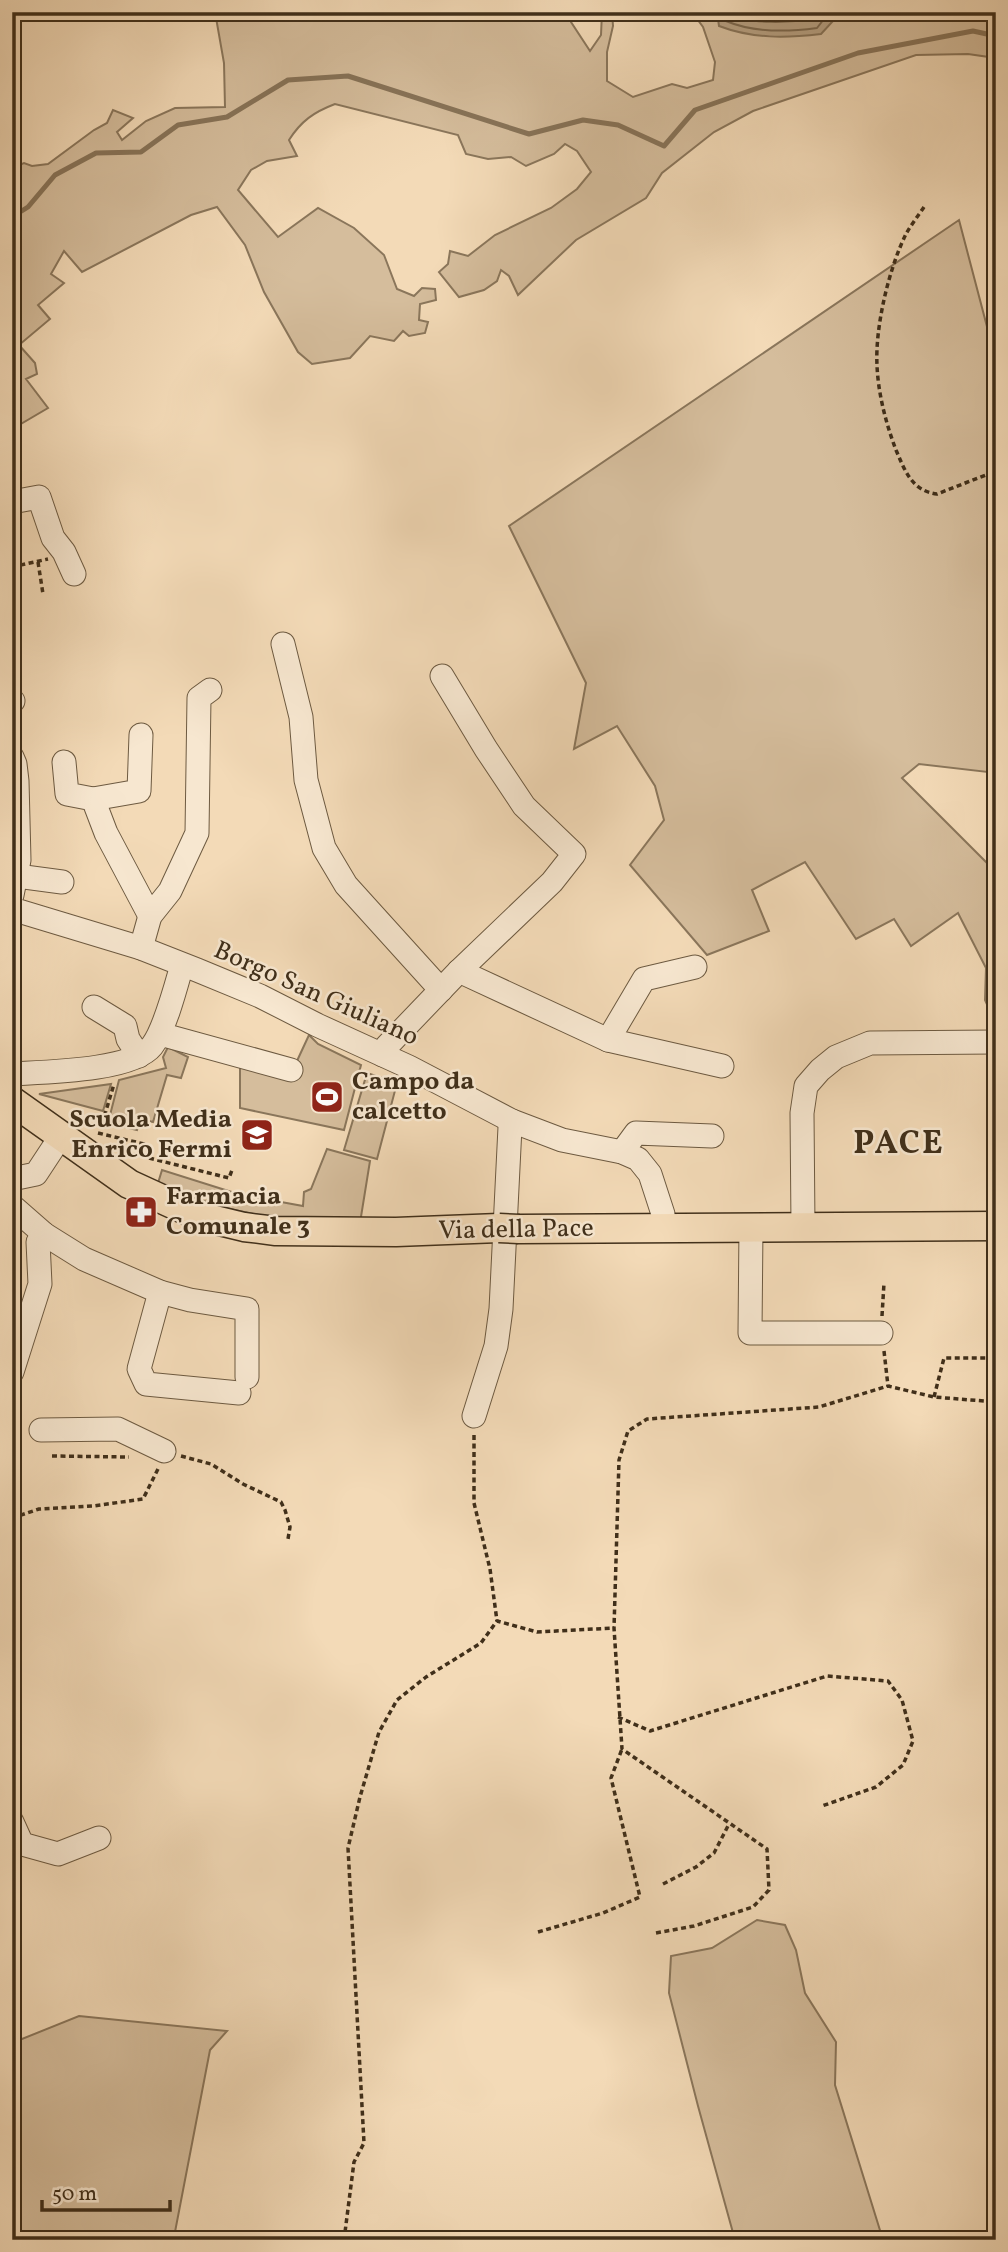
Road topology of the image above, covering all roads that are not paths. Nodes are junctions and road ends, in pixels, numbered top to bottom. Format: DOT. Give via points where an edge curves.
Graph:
graph roads {
  1 [pos="12,502"];
  2 [pos="74,574"];
  3 [pos="283,644"];
  4 [pos="442,676"];
  5 [pos="210,690"];
  6 [pos="141,734"];
  7 [pos="12,757"];
  8 [pos="64,762"];
  9 [pos="15,781"];
  10 [pos="93,799"];
  11 [pos="62,882"];
  12 [pos="14,885"];
  13 [pos="12,909"];
  14 [pos="150,916"];
  15 [pos="141,948"];
  16 [pos="182,965"];
  17 [pos="695,967"];
  18 [pos="459,971"];
  19 [pos="441,990"];
  20 [pos="94,1007"];
  21 [pos="160,1034"];
  22 [pos="608,1040"];
  23 [pos="996,1042"];
  24 [pos="383,1055"];
  25 [pos="139,1056"];
  26 [pos="722,1066"];
  27 [pos="291,1070"];
  28 [pos="12,1074"];
  29 [pos="12,1101"];
  30 [pos="513,1121"];
  31 [pos="61,1136"];
  32 [pos="712,1136"];
  33 [pos="622,1152"];
  34 [pos="12,1179"];
  35 [pos="12,1206"];
  36 [pos="803,1226"];
  37 [pos="996,1226"];
  38 [pos="751,1227"];
  39 [pos="663,1228"];
  40 [pos="44,1234"];
  41 [pos="160,1292"];
  42 [pos="881,1333"];
  43 [pos="12,1372"];
  44 [pos="474,1416"];
  45 [pos="41,1430"];
  46 [pos="158,1457"];
  47 [pos="12,1822"];
  48 [pos="99,1838"];
  1 -- 2 [label="street" via="39,497 53,538"];
  3 -- 19 [label="street" via="301,717 306,780 324,848 346,885"];
  4 -- 18 [label="street" via="524,806 574,854 552,882"];
  5 -- 14 [label="street" via="199,698 197,833 170,891"];
  6 -- 10 [label="street" via="139,791"];
  7 -- 9 [label="street"];
  8 -- 10 [label="street" via="67,794"];
  9 -- 12 [label="street" via="19,860"];
  10 -- 14 [label="street"];
  11 -- 12 [label="street"];
  13 -- 15 [label="street, Borgo San Giuliano"];
  14 -- 15 [label="street"];
  15 -- 16 [label="street, Borgo San Giuliano"];
  16 -- 21 [label="street"];
  16 -- 24 [label="street, Borgo San Giuliano" via="260,996"];
  17 -- 22 [label="street" via="645,979"];
  18 -- 19 [label="street"];
  18 -- 22 [label="street"];
  19 -- 24 [label="street"];
  20 -- 25 [label="street" via="121,1021"];
  21 -- 25 [label="street"];
  21 -- 27 [label="street"];
  22 -- 26 [label="street"];
  23 -- 36 [label="street" via="870,1043 836,1057 820,1070 806,1087 802,1113"];
  24 -- 30 [label="street, Borgo San Giuliano"];
  25 -- 28 [label="street" via="111,1065"];
  29 -- 31 [label="main road, Via della Pace"];
  30 -- 33 [label="street, Borgo San Giuliano" via="562,1140"];
  30 -- 44 [label="street" via="501,1309 496,1346"];
  31 -- 34 [label="street" via="36,1174"];
  31 -- 39 [label="main road, Via della Pace" via="147,1193 190,1212 244,1227 334,1233"];
  32 -- 33 [label="street" via="636,1133"];
  33 -- 39 [label="street, Borgo San Giuliano" via="638,1159 650,1174"];
  35 -- 40 [label="street"];
  36 -- 37 [label="main road, Via della Pace"];
  36 -- 38 [label="main road, Via della Pace"];
  38 -- 39 [label="main road, Via della Pace"];
  38 -- 42 [label="street" via="750,1333"];
  40 -- 41 [label="street" via="84,1259"];
  40 -- 43 [label="street" via="38,1242 40,1284"];
  41 -- 41 [label="street" via="247,1309 243,1385 146,1384 139,1369"];
  45 -- 46 [label="street" via="118,1429"];
  47 -- 48 [label="street" via="22,1843 58,1854"];
}
